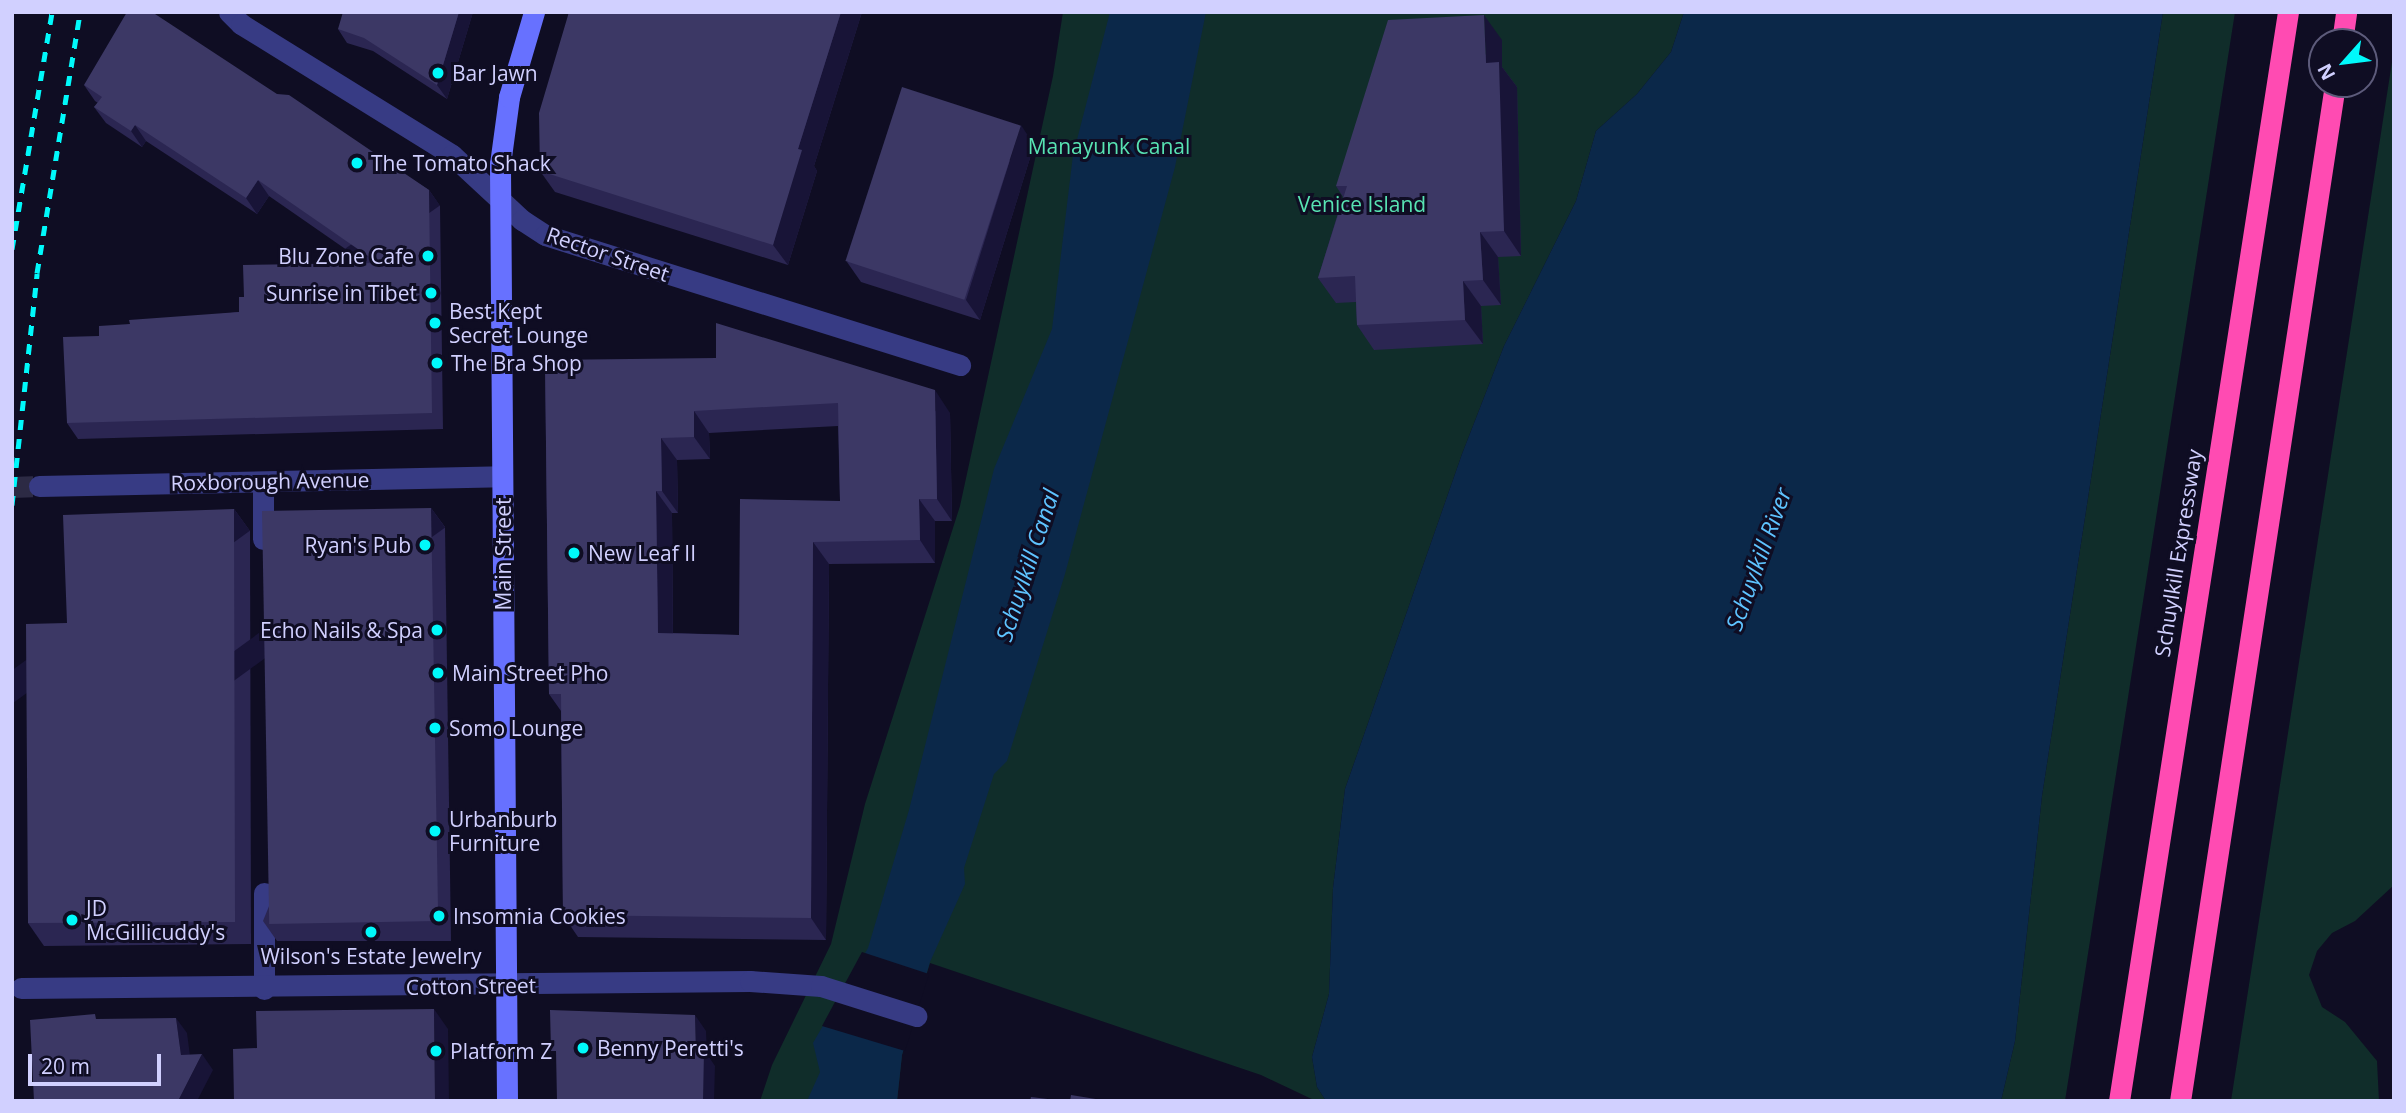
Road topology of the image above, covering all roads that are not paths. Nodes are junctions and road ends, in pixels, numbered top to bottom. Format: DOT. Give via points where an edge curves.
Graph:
graph roads {
  1 [pos="229,12"];
  2 [pos="534,12"];
  3 [pos="2288,12"];
  4 [pos="2333,98"];
  5 [pos="500,199"];
  6 [pos="960,365"];
  7 [pos="502,476"];
  8 [pos="263,482"];
  9 [pos="39,486"];
  10 [pos="263,555"];
  11 [pos="264,870"];
  12 [pos="506,985"];
  13 [pos="20,988"];
  14 [pos="264,989"];
  15 [pos="916,1016"];
  16 [pos="508,1101"];
  17 [pos="2119,1101"];
  18 [pos="2180,1101"];
  1 -- 5 [label="street, Rector Street" via="452,155"];
  2 -- 5 [label="street, Main Street" via="503,127"];
  3 -- 17 [label="highway, Schuylkill Expressway"];
  4 -- 18 [label="highway"];
  5 -- 6 [label="street, Rector Street" via="522,220 565,242"];
  5 -- 7 [label="street, Main Street"];
  7 -- 8 [label="street, Roxborough Avenue"];
  7 -- 12 [label="street, Main Street"];
  8 -- 9 [label="street, Roxborough Avenue"];
  8 -- 10 [label="street"];
  11 -- 14 [label="street"];
  12 -- 14 [label="street, Cotton Street"];
  12 -- 15 [label="street, Cotton Street" via="750,981 833,989"];
  12 -- 16 [label="street, Main Street"];
  13 -- 14 [label="street, Cotton Street"];
}
